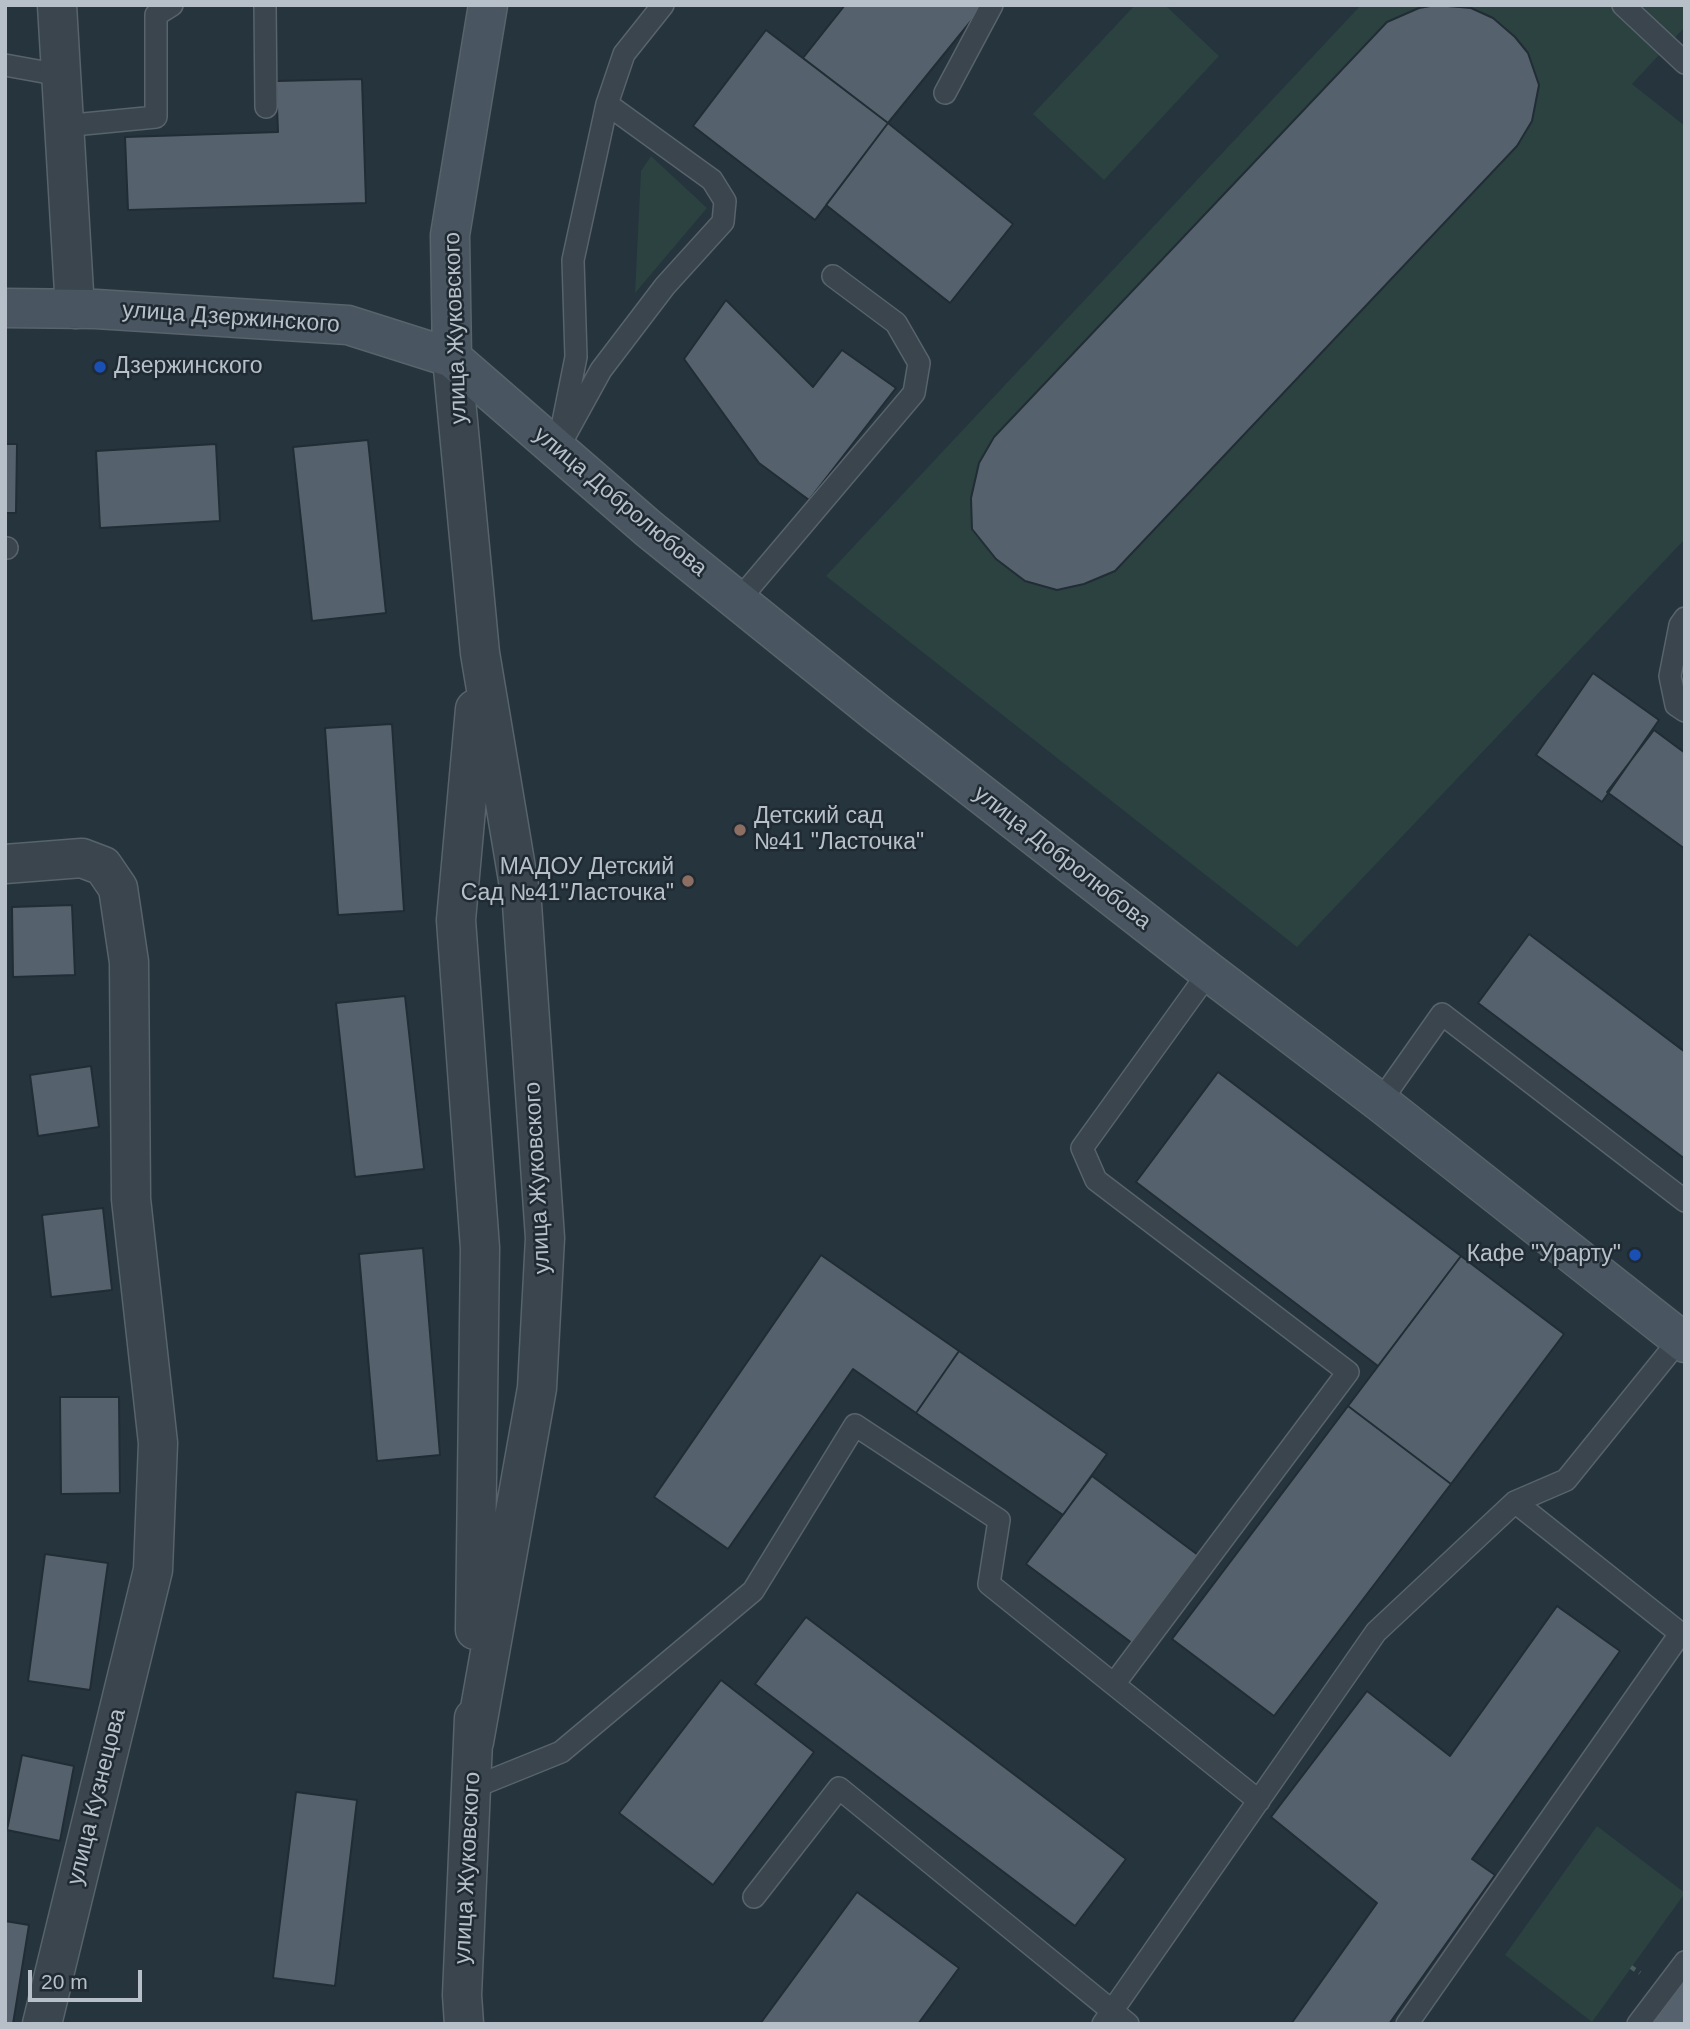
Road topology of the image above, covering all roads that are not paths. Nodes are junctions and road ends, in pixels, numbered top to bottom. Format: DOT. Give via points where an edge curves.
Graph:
graph roads {
  1 [pos="57,5"];
  2 [pos="172,5"];
  3 [pos="265,5"];
  4 [pos="488,5"];
  5 [pos="663,5"];
  6 [pos="992,5"];
  7 [pos="1623,5"];
  8 [pos="1685,63"];
  9 [pos="5,65"];
  10 [pos="60,75"];
  11 [pos="945,93"];
  12 [pos="607,104"];
  13 [pos="267,107"];
  14 [pos="63,126"];
  15 [pos="832,276"];
  16 [pos="5,308"];
  17 [pos="75,309"];
  18 [pos="452,358"];
  19 [pos="557,450"];
  20 [pos="738,601"];
  21 [pos="1685,618"];
  22 [pos="480,653"];
  23 [pos="1685,711"];
  24 [pos="5,864"];
  25 [pos="1209,972"];
  26 [pos="1380,1102"];
  27 [pos="1685,1201"];
  28 [pos="1682,1341"];
  29 [pos="1515,1502"];
  30 [pos="1682,1635"];
  31 [pos="1114,1684"];
  32 [pos="474,1742"];
  33 [pos="472,1788"];
  34 [pos="1259,1801"];
  35 [pos="754,1898"];
  36 [pos="1685,1962"];
  37 [pos="460,2014"];
  38 [pos="1114,2020"];
  39 [pos="42,2024"];
  40 [pos="1406,2024"];
  41 [pos="1637,2024"];
  1 -- 10 [label="street"];
  2 -- 14 [label="lane" via="156,15 156,117"];
  3 -- 13 [label="lane"];
  4 -- 18 [label="street, улица Жуковского" via="450,235"];
  5 -- 12 [label="lane" via="624,54"];
  6 -- 11 [label="lane"];
  7 -- 8 [label="lane"];
  9 -- 10 [label="lane"];
  10 -- 14 [label="street"];
  12 -- 19 [label="lane" via="573,260 576,357"];
  12 -- 19 [label="lane" via="712,180 725,201 723,222 665,286 601,370"];
  14 -- 17 [label="street"];
  15 -- 20 [label="lane" via="896,323 919,363 914,394"];
  16 -- 17 [label="street, улица Дзержинского"];
  17 -- 18 [label="street, улица Дзержинского" via="348,325"];
  18 -- 19 [label="street, улица Добролюбова"];
  18 -- 22 [label="street, улица Жуковского"];
  19 -- 20 [label="street, улица Добролюбова"];
  20 -- 25 [label="street, улица Добролюбова"];
  21 -- 23 [label="lane" via="1670,676 1676,705"];
  22 -- 32 [label="street, улица Жуковского" via="456,920 480,1248"];
  22 -- 32 [label="street, улица Жуковского" via="522,904 545,1238 537,1388"];
  24 -- 39 [label="street, улица Кузнецова" via="82,858 103,866 118,888 129,962 131,1199 158,1443 153,1570"];
  25 -- 26 [label="street, улица Добролюбова"];
  25 -- 31 [label="lane" via="1082,1148 1096,1180 1348,1372"];
  26 -- 27 [label="lane" via="1442,1013"];
  26 -- 28 [label="street, улица Добролюбова"];
  28 -- 29 [label="lane" via="1566,1480"];
  29 -- 30 [label="lane"];
  29 -- 34 [label="lane" via="1376,1632"];
  30 -- 40 [label="lane"];
  31 -- 33 [label="lane" via="989,1584 999,1520 855,1425 753,1591 561,1752"];
  31 -- 34 [label="lane"];
  32 -- 33 [label="street, улица Жуковского"];
  33 -- 37 [label="street, улица Жуковского"];
  34 -- 38 [label="lane"];
  35 -- 38 [label="lane" via="839,1788"];
  36 -- 41 [label="lane"];
}
